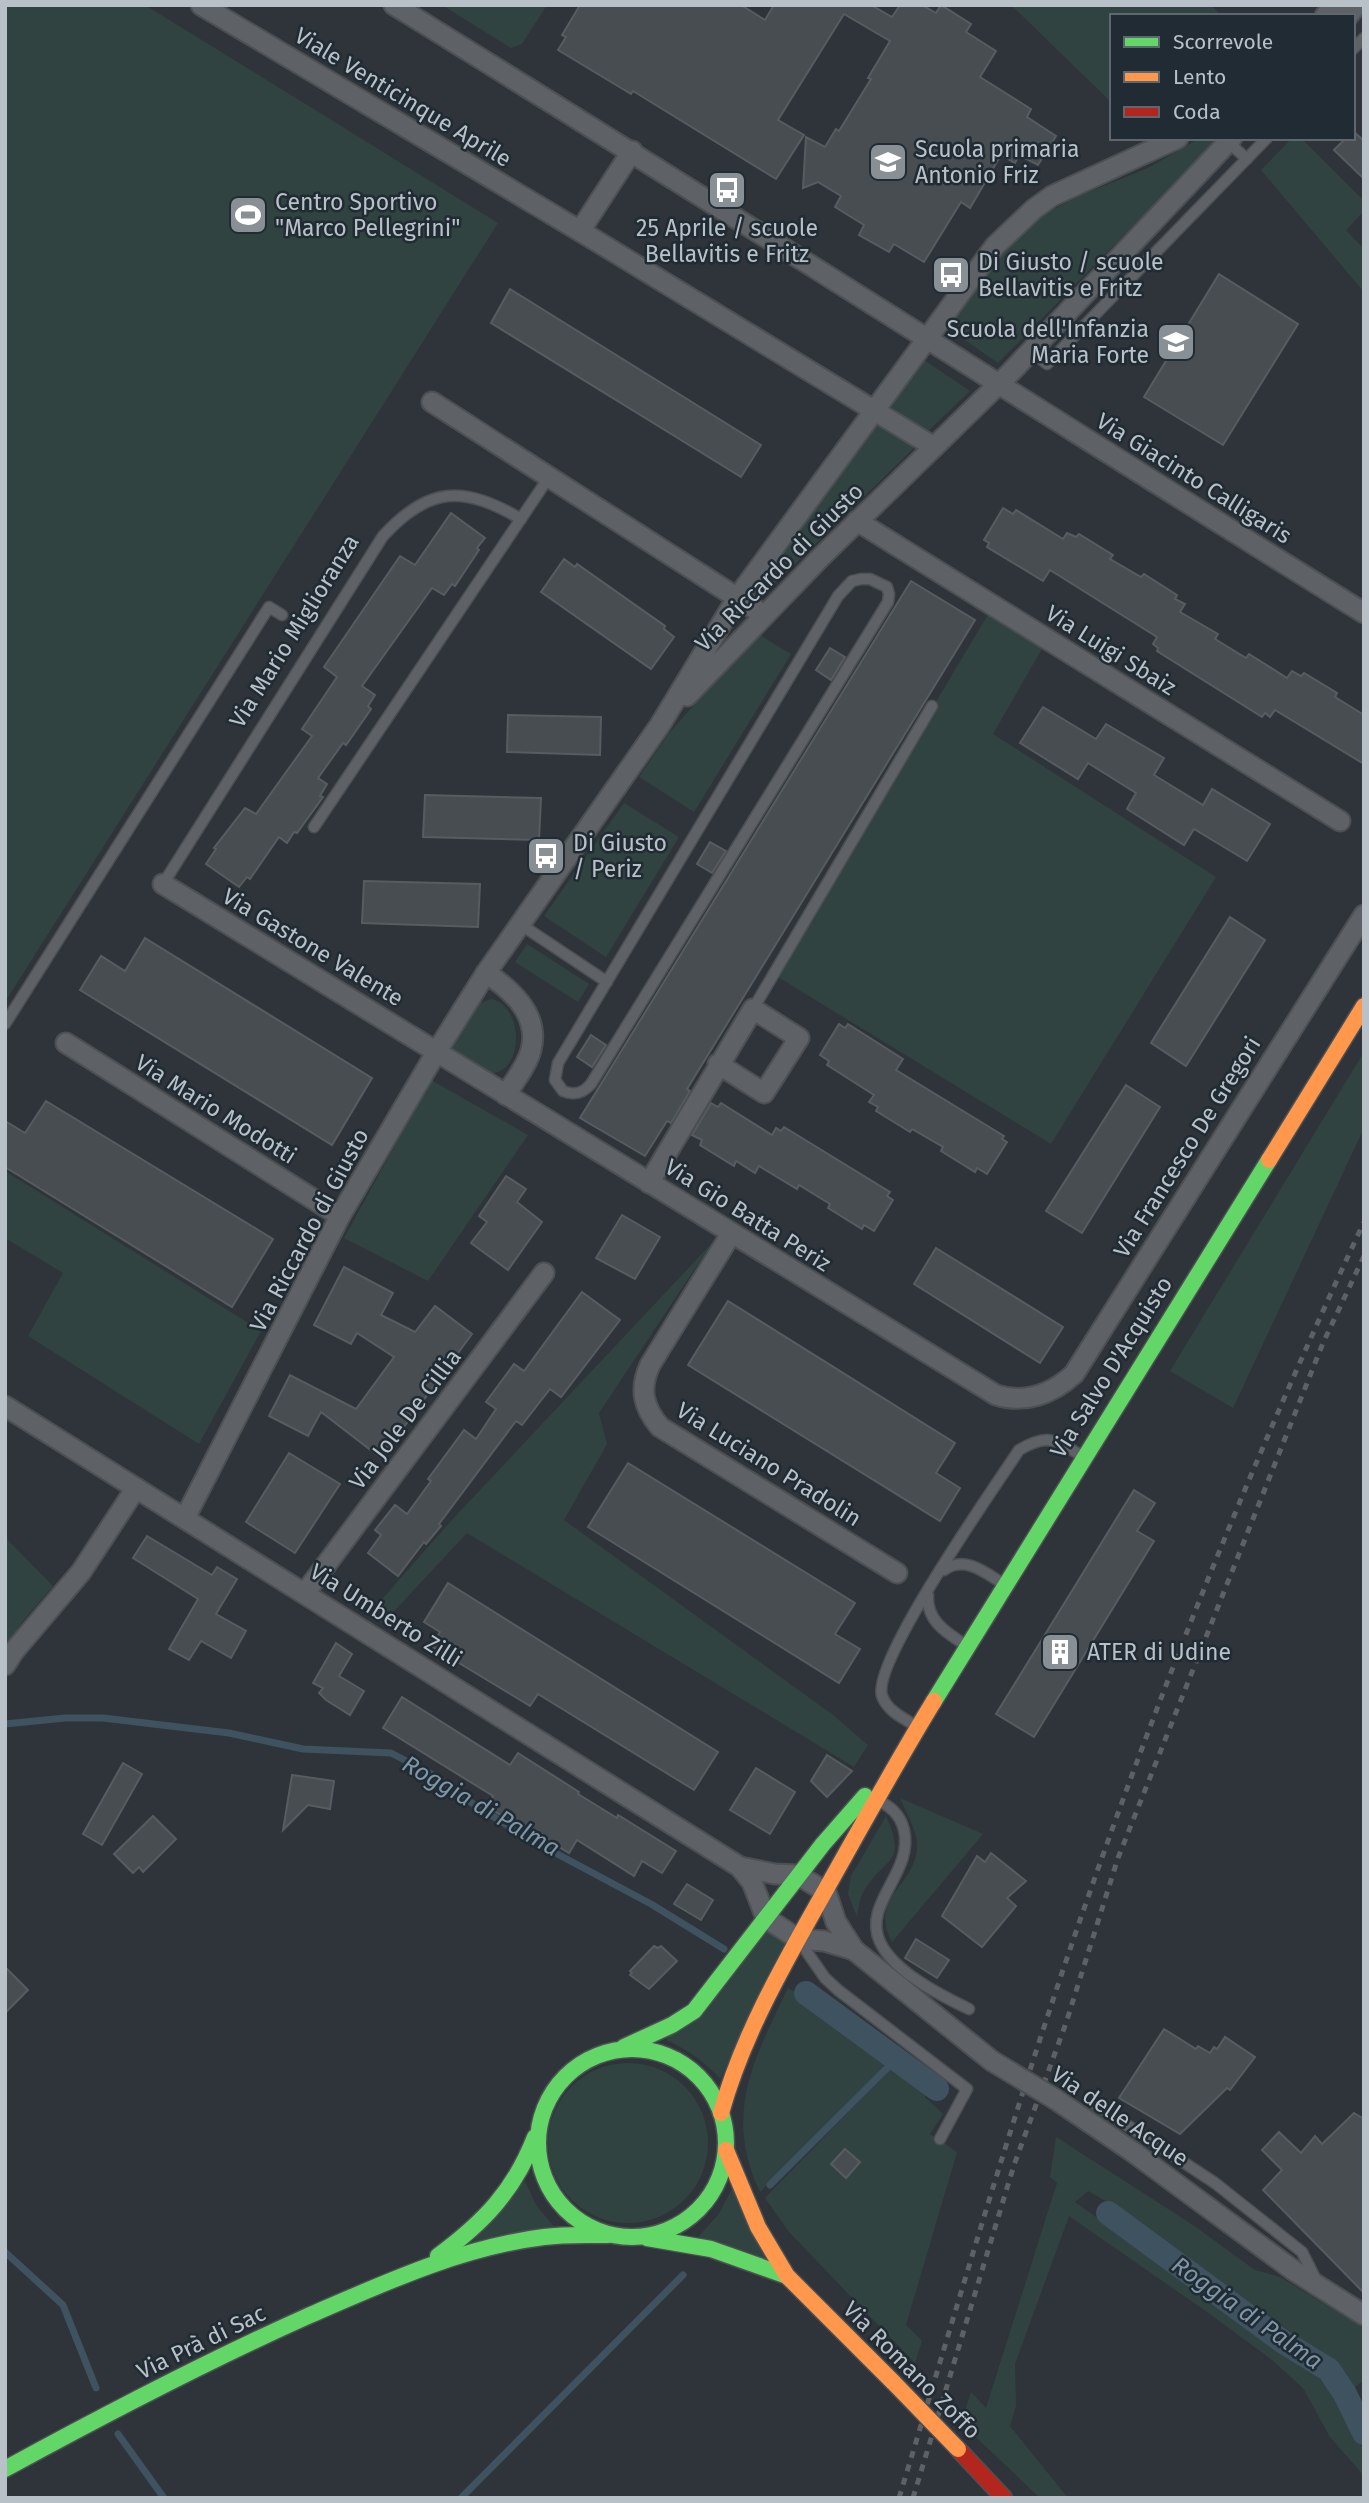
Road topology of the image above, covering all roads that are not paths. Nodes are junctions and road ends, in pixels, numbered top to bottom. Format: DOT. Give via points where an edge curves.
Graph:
graph roads {
  1 [pos="201,5"];
  2 [pos="394,5"];
  3 [pos="1174,140"];
  4 [pos="1230,140"];
  5 [pos="1265,140"];
  6 [pos="632,151"];
  7 [pos="1247,159"];
  8 [pos="580,231"];
  9 [pos="927,337"];
  10 [pos="1031,351"];
  11 [pos="998,384"];
  12 [pos="432,402"];
  13 [pos="874,411"];
  14 [pos="934,447"];
  15 [pos="549,477"];
  16 [pos="521,519"];
  17 [pos="857,521"];
  18 [pos="737,598"];
  19 [pos="1364,613"];
  20 [pos="282,615"];
  21 [pos="764,615"];
  22 [pos="932,706"];
  23 [pos="660,724"];
  24 [pos="1340,821"];
  25 [pos="314,827"];
  26 [pos="163,884"];
  27 [pos="1364,915"];
  28 [pos="520,924"];
  29 [pos="486,972"];
  30 [pos="607,982"];
  31 [pos="1364,1006"];
  32 [pos="753,1009"];
  33 [pos="5,1024"];
  34 [pos="66,1043"];
  35 [pos="437,1051"];
  36 [pos="718,1064"];
  37 [pos="506,1095"];
  38 [pos="649,1183"];
  39 [pos="340,1216"];
  40 [pos="731,1234"];
  41 [pos="544,1273"];
  42 [pos="1041,1394"];
  43 [pos="5,1406"];
  44 [pos="1085,1457"];
  45 [pos="136,1488"];
  46 [pos="185,1518"];
  47 [pos="897,1573"];
  48 [pos="937,1576"];
  49 [pos="1006,1585"];
  50 [pos="928,1591"];
  51 [pos="305,1594"];
  52 [pos="967,1646"];
  53 [pos="5,1665"];
  54 [pos="919,1727"];
  55 [pos="872,1797"];
  56 [pos="740,1867"];
  57 [pos="798,1875"];
  58 [pos="825,1892"];
  59 [pos="766,1919"];
  60 [pos="798,1939"];
  61 [pos="854,1950"];
  62 [pos="968,2009"];
  63 [pos="620,2049"];
  64 [pos="1095,2104"];
  65 [pos="722,2113"];
  66 [pos="538,2129"];
  67 [pos="940,2139"];
  68 [pos="726,2150"];
  69 [pos="608,2235"];
  70 [pos="644,2237"];
  71 [pos="423,2267"];
  72 [pos="787,2276"];
  73 [pos="1319,2286"];
  74 [pos="1364,2315"];
  75 [pos="5,2469"];
  76 [pos="1004,2498"];
  1 -- 8 [label="street, Viale Venticinque Aprile"];
  2 -- 6 [label="street"];
  3 -- 9 [label="street, Via Riccardo di Giusto" via="1064,190 1034,209 995,246"];
  4 -- 7 [label="lane"];
  4 -- 10 [label="street, Via Riccardo di Giusto"];
  5 -- 7 [label="lane"];
  6 -- 8 [label="street"];
  6 -- 9 [label="street"];
  7 -- 10 [label="lane" via="1047,364"];
  8 -- 13 [label="street, Viale Venticinque Aprile"];
  9 -- 11 [label="street"];
  9 -- 13 [label="street, Via Riccardo di Giusto"];
  10 -- 11 [label="street, Via Riccardo di Giusto"];
  11 -- 14 [label="street, Via Riccardo di Giusto"];
  11 -- 19 [label="street, Via Giacinto Calligaris"];
  12 -- 15 [label="street"];
  13 -- 14 [label="street"];
  13 -- 18 [label="street, Via Riccardo di Giusto"];
  14 -- 17 [label="street, Via Riccardo di Giusto"];
  15 -- 16 [label="lane"];
  15 -- 18 [label="street"];
  16 -- 25 [label="lane"];
  16 -- 26 [label="lane, Via Mario Miglioranza" via="467,495 431,501 398,520 383,536"];
  17 -- 21 [label="street, Via Riccardo di Giusto"];
  17 -- 24 [label="street, Via Luigi Sbaiz"];
  18 -- 21 [label="street"];
  18 -- 23 [label="street, Via Riccardo di Giusto"];
  20 -- 33 [label="lane" via="269,607"];
  21 -- 23 [label="street, Via Riccardo di Giusto"];
  22 -- 32 [label="lane"];
  23 -- 28 [label="street, Via Riccardo di Giusto"];
  26 -- 35 [label="street, Via Gastone Valente"];
  27 -- 42 [label="street, Via Francesco De Gregori" via="1082,1363 1062,1385"];
  28 -- 29 [label="street, Via Riccardo di Giusto"];
  28 -- 30 [label="lane"];
  29 -- 35 [label="street, Via Riccardo di Giusto"];
  29 -- 37 [label="street" via="519,999 531,1032 531,1049"];
  30 -- 30 [label="lane" via="838,596 861,579 887,587 888,602 591,1083 575,1094 563,1091 555,1080 558,1063"];
  31 -- 44 [label="street, Via Salvo D'Acquisto"];
  32 -- 36 [label="street"];
  32 -- 36 [label="street" via="799,1038 764,1093"];
  34 -- 39 [label="street, Via Mario Modotti"];
  35 -- 37 [label="street, Via Gio Batta Periz"];
  35 -- 39 [label="street, Via Riccardo di Giusto"];
  36 -- 38 [label="street"];
  37 -- 38 [label="street, Via Gio Batta Periz"];
  38 -- 40 [label="street, Via Gio Batta Periz"];
  39 -- 46 [label="street, Via Riccardo di Giusto"];
  40 -- 42 [label="street, Via Gio Batta Periz" via="996,1395 1011,1399"];
  40 -- 47 [label="street, Via Luciano Pradolin" via="643,1379 643,1398 650,1415 660,1427"];
  41 -- 51 [label="street, Via Jole De Cillia"];
  43 -- 45 [label="street, Via Umberto Zilli"];
  44 -- 48 [label="lane" via="1054,1440 1037,1440 1019,1450"];
  44 -- 49 [label="street, Via Salvo D'Acquisto"];
  45 -- 46 [label="street, Via Umberto Zilli"];
  45 -- 53 [label="street" via="81,1572"];
  46 -- 51 [label="street, Via Umberto Zilli"];
  48 -- 49 [label="lane" via="954,1563 965,1564"];
  48 -- 50 [label="lane"];
  49 -- 52 [label="street, Via Salvo D'Acquisto"];
  50 -- 52 [label="lane" via="927,1605 934,1620"];
  50 -- 54 [label="lane" via="881,1682 889,1708"];
  51 -- 56 [label="street, Via Umberto Zilli"];
  52 -- 54 [label="street, Via Salvo D'Acquisto"];
  54 -- 55 [label="street, Via Salvo D'Acquisto"];
  55 -- 57 [label="street, Via Salvo D'Acquisto"];
  55 -- 58 [label="street, Via Salvo D'Acquisto"];
  55 -- 62 [label="lane" via="898,1816 906,1844 902,1863 877,1913 880,1943 909,1973"];
  56 -- 57 [label="street, Via Umberto Zilli"];
  56 -- 59 [label="street, Via Umberto Zilli" via="752,1882"];
  57 -- 58 [label="street"];
  57 -- 59 [label="street, Via Salvo D'Acquisto"];
  58 -- 60 [label="street, Via Salvo D'Acquisto"];
  58 -- 61 [label="street, Via delle Acque" via="836,1922"];
  59 -- 60 [label="street"];
  59 -- 63 [label="street, Via Salvo D'Acquisto" via="694,2011"];
  60 -- 61 [label="street, Via delle Acque"];
  60 -- 65 [label="street, Via Salvo D'Acquisto" via="744,2046"];
  60 -- 67 [label="lane" via="838,1990 967,2089"];
  61 -- 73 [label="street, Via delle Acque, bridge" via="992,2061 1133,2152"];
  63 -- 65 [label="street" via="639,2049 690,2068"];
  63 -- 66 [label="street" via="587,2059 566,2075 550,2095"];
  64 -- 73 [label="lane" via="1215,2183 1301,2252"];
  65 -- 68 [label="street"];
  66 -- 69 [label="street" via="539,2163 552,2194 575,2219"];
  66 -- 71 [label="street, Via Prà di Sac" via="519,2175 495,2209 466,2237"];
  68 -- 70 [label="street" via="723,2168 706,2201 679,2225"];
  68 -- 72 [label="street, Via Romano Zoffo" via="758,2227"];
  69 -- 70 [label="street"];
  69 -- 71 [label="street, Via Prà di Sac" via="514,2242"];
  70 -- 72 [label="street, Via Romano Zoffo" via="711,2249"];
  71 -- 75 [label="street, Via Prà di Sac" via="185,2372"];
  72 -- 76 [label="street, Via Romano Zoffo, bridge"];
  73 -- 74 [label="street, Via delle Acque"];
}
